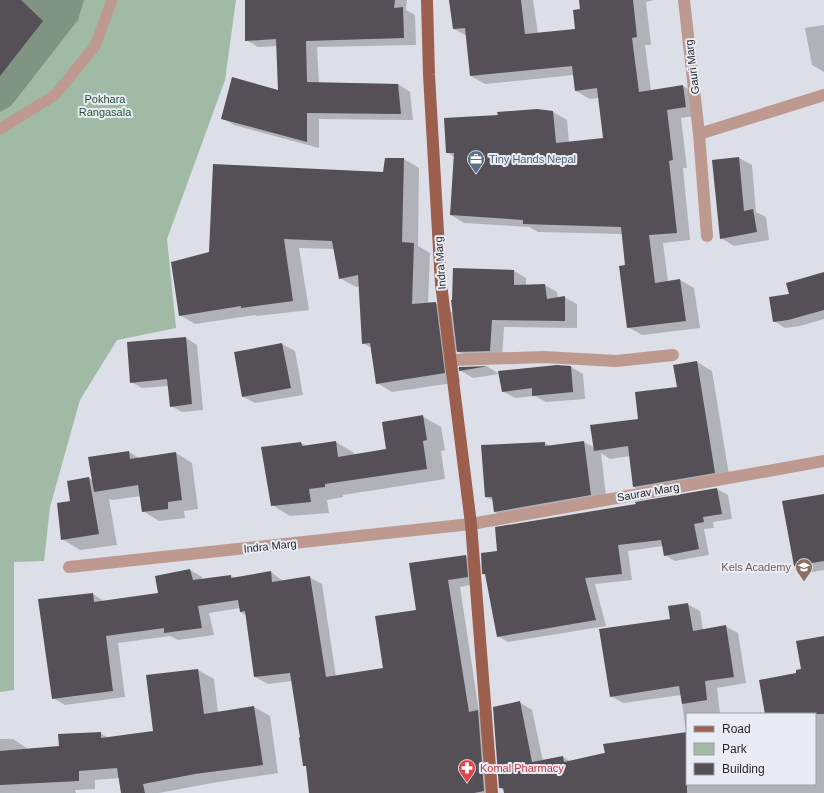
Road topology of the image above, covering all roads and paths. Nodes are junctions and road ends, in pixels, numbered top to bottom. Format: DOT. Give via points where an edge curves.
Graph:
graph roads {
  1 [pos="112,0"];
  2 [pos="427,0"];
  3 [pos="684,0"];
  4 [pos="824,95"];
  5 [pos="0,129"];
  6 [pos="700,134"];
  7 [pos="707,236"];
  8 [pos="673,355"];
  9 [pos="451,360"];
  10 [pos="824,461"];
  11 [pos="471,524"];
  12 [pos="70,567"];
  13 [pos="492,793"];
  1 -- 5 [label="lane" via="95,46 55,95"];
  2 -- 9 [label="main road, Indra Marg" via="441,284"];
  3 -- 6 [label="street, Gauri Marg"];
  4 -- 6 [label="street"];
  6 -- 7 [label="street, Gauri Marg"];
  8 -- 9 [label="street" via="616,361 544,357"];
  9 -- 11 [label="main road, Indra Marg"];
  10 -- 11 [label="street, Saurav Marg"];
  11 -- 12 [label="street, Indra Marg"];
  11 -- 13 [label="main road, Indra Marg"];
}
